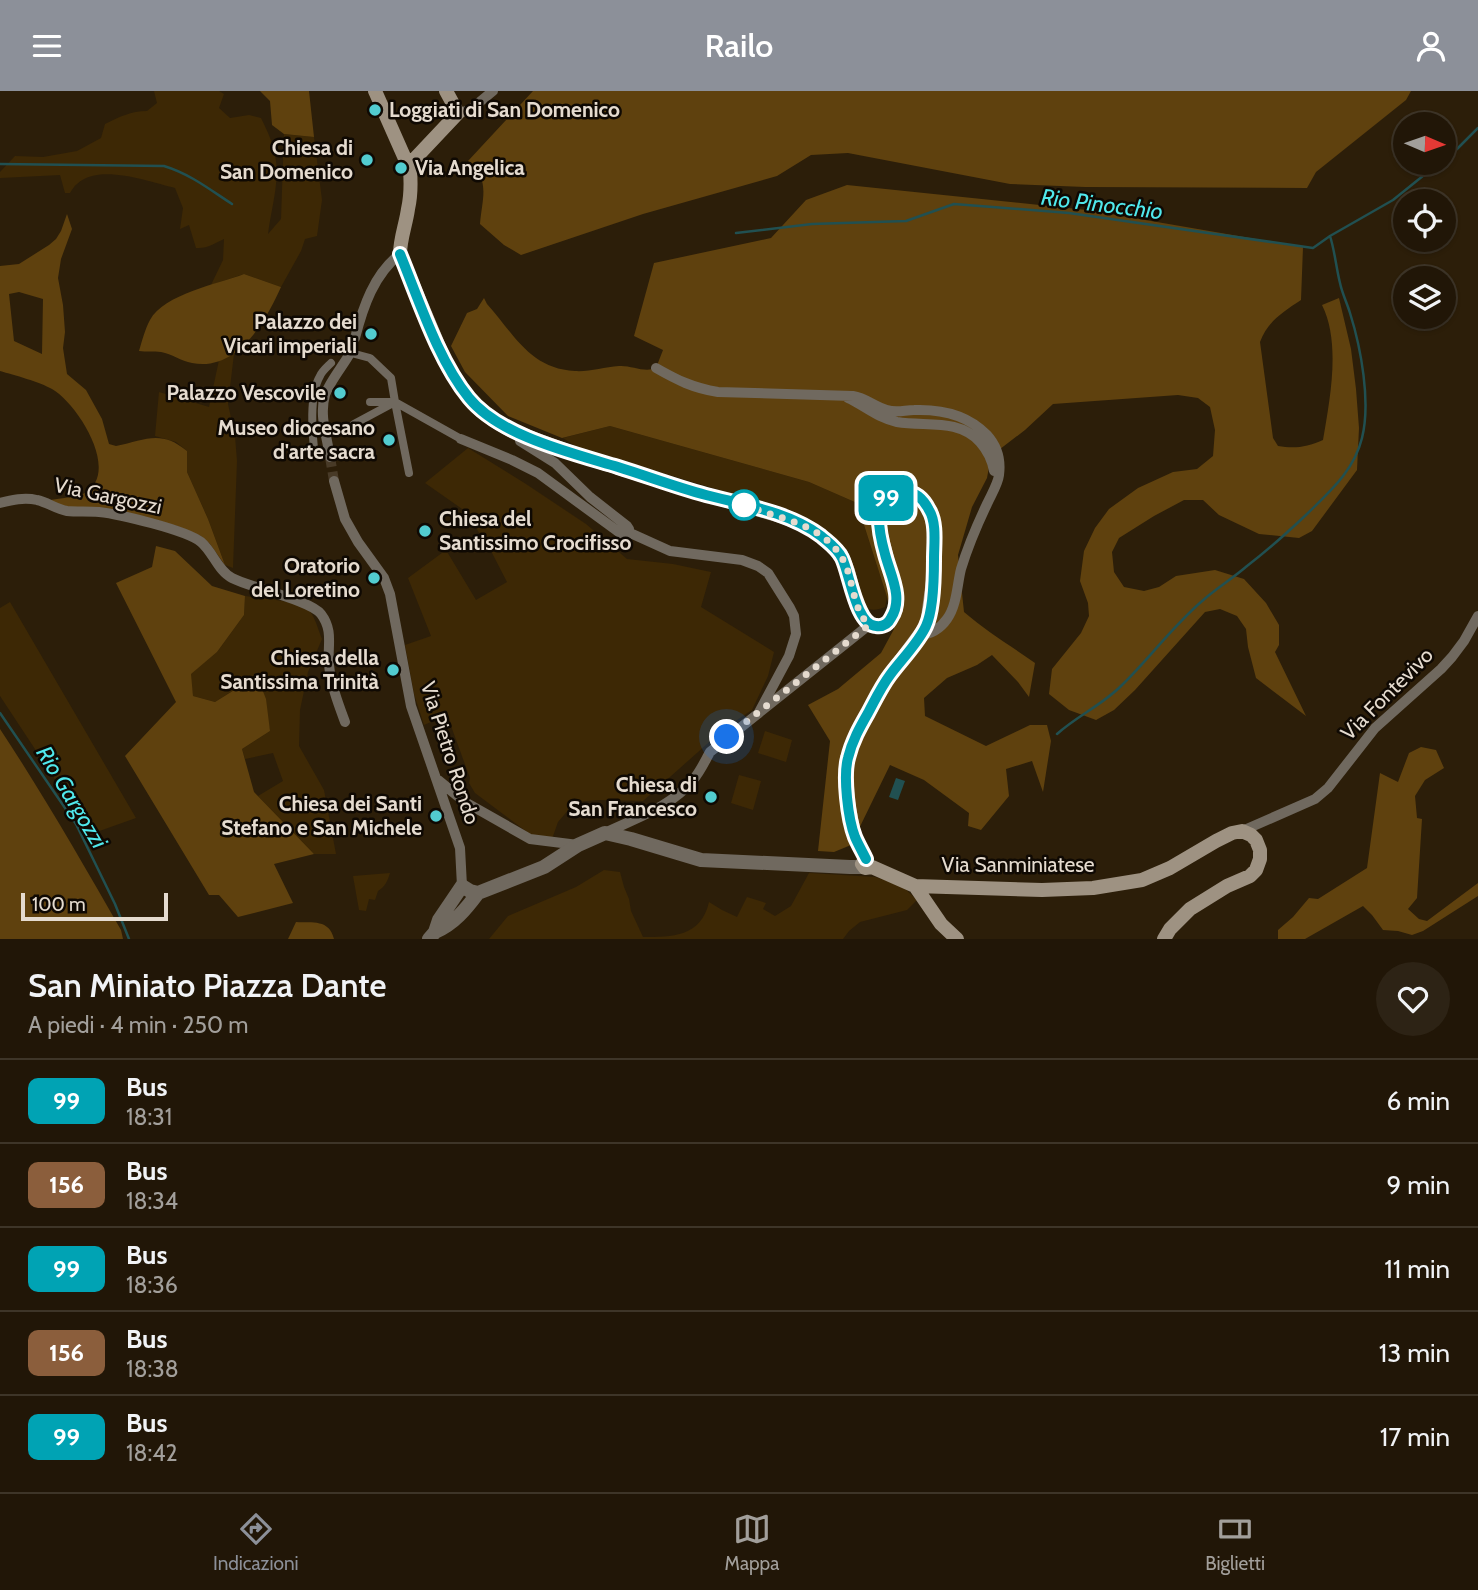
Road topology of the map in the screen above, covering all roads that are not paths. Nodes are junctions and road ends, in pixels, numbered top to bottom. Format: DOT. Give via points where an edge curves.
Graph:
graph roads {
  1 [pos="374,91"];
  2 [pos="446,91"];
  3 [pos="493,91"];
  4 [pos="458,113"];
  5 [pos="408,166"];
  6 [pos="400,254"];
  7 [pos="355,338"];
  8 [pos="352,355"];
  9 [pos="331,363"];
  10 [pos="656,368"];
  11 [pos="370,402"];
  12 [pos="395,402"];
  13 [pos="354,424"];
  14 [pos="519,433"];
  15 [pos="461,439"];
  16 [pos="329,455"];
  17 [pos="409,473"];
  18 [pos="334,481"];
  19 [pos="0,503"];
  20 [pos="346,522"];
  21 [pos="335,529"];
  22 [pos="628,532"];
  23 [pos="1478,616"];
  24 [pos="869,625"];
  25 [pos="920,635"];
  26 [pos="758,714"];
  27 [pos="345,722"];
  28 [pos="436,778"];
  29 [pos="1242,831"];
  30 [pos="605,833"];
  31 [pos="578,845"];
  32 [pos="867,864"];
  33 [pos="462,886"];
  34 [pos="915,887"];
  35 [pos="478,893"];
  36 [pos="432,936"];
  37 [pos="957,939"];
  38 [pos="1164,939"];
  1 -- 5 [label="main road"];
  2 -- 4 [label="main road"];
  3 -- 4 [label="street" via="470,110"];
  4 -- 5 [label="main road"];
  5 -- 6 [label="main road" via="411,182"];
  6 -- 7 [label="street" via="377,280 363,307"];
  6 -- 14 [label="main road" via="448,368 481,411"];
  8 -- 12 [label="street" via="370,358 391,378"];
  8 -- 16 [label="street" via="326,392 323,407"];
  9 -- 16 [label="street" via="314,391 313,414 315,456"];
  10 -- 25 [label="street" via="698,389 863,397 896,412 920,409 964,417 988,436 1000,462 999,477 974,532 948,618 939,628"];
  11 -- 12 [label="street"];
  12 -- 13 [label="street"];
  12 -- 15 [label="street"];
  12 -- 17 [label="street"];
  14 -- 22 [label="street" via="520,441 555,463 627,526"];
  14 -- 24 [label="main road" via="810,528 841,554 857,606"];
  15 -- 22 [label="street" via="538,473 614,530"];
  18 -- 20 [label="street, Via Pietro Rondo"];
  19 -- 27 [label="street, Via Gargozzi" via="38,500 64,510 100,512 166,528 201,542 230,577 320,612 329,635 332,685"];
  20 -- 21 [label="street"];
  20 -- 28 [label="street, Via Pietro Rondo" via="390,594 411,706"];
  22 -- 26 [label="street" via="670,551 742,560 768,573 794,616 796,634"];
  23 -- 29 [label="street, Via Fontevivo" via="1452,657 1375,728 1328,788 1315,799"];
  24 -- 25 [label="main road" via="887,624 897,603 879,508 887,497 908,492 919,496 931,512 934,537 927,625"];
  24 -- 26 [label="street"];
  25 -- 32 [label="main road" via="881,688 847,761 854,834"];
  26 -- 30 [label="street" via="710,752 695,779 678,796"];
  28 -- 31 [label="street" via="465,802 530,839"];
  28 -- 33 [label="street, Via Pietro Rondo" via="460,848"];
  29 -- 34 [label="main road, Via Sanminiatese" via="1142,880 1042,890"];
  29 -- 38 [label="main road" via="1251,835 1260,850 1256,870 1190,909"];
  30 -- 31 [label="street"];
  30 -- 32 [label="street" via="701,860"];
  31 -- 35 [label="street" via="544,867"];
  32 -- 34 [label="main road, Via Sanminiatese"];
  33 -- 35 [label="street"];
  33 -- 36 [label="street"];
  34 -- 37 [label="main road"];
  35 -- 36 [label="street" via="464,912"];
}
